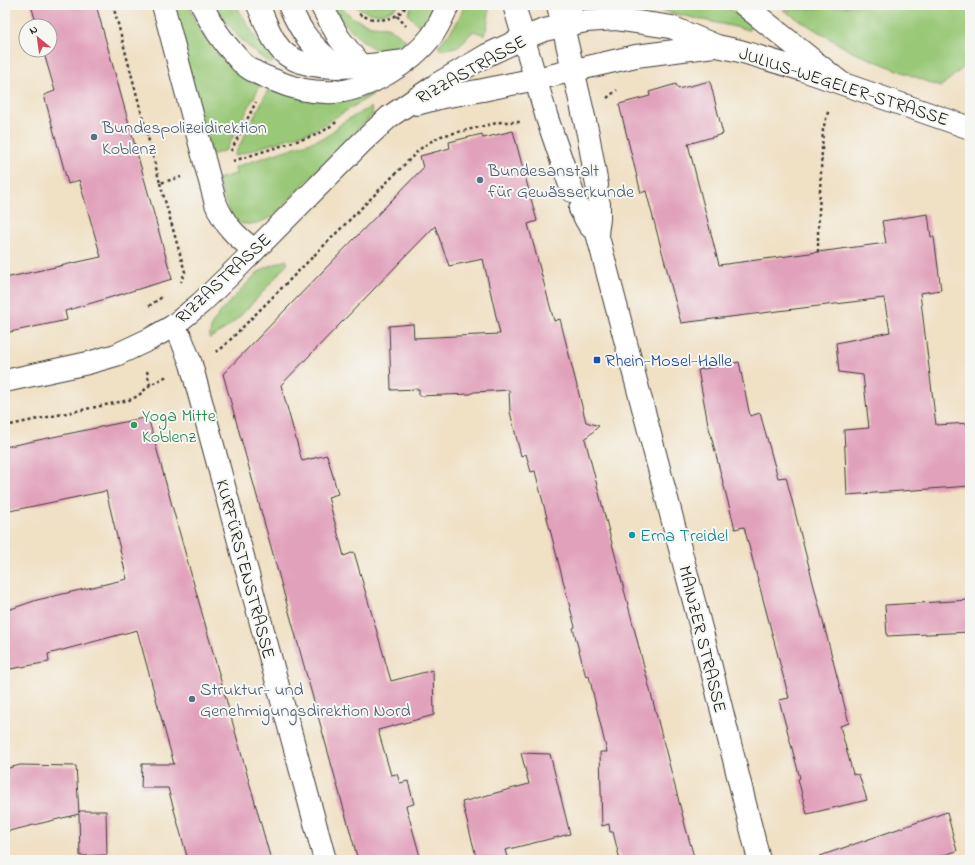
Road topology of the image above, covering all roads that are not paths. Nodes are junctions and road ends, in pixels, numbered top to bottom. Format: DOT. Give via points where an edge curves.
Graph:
graph roads {
  1 [pos="163,5"];
  2 [pos="202,5"];
  3 [pos="258,5"];
  4 [pos="289,5"];
  5 [pos="321,5"];
  6 [pos="448,5"];
  7 [pos="514,5"];
  8 [pos="558,5"];
  9 [pos="572,5"];
  10 [pos="744,5"];
  11 [pos="563,26"];
  12 [pos="524,38"];
  13 [pos="718,46"];
  14 [pos="406,61"];
  15 [pos="360,65"];
  16 [pos="337,67"];
  17 [pos="573,70"];
  18 [pos="536,79"];
  19 [pos="840,82"];
  20 [pos="402,108"];
  21 [pos="970,128"];
  22 [pos="587,197"];
  23 [pos="254,250"];
  24 [pos="173,326"];
  25 [pos="5,380"];
  26 [pos="325,860"];
  27 [pos="759,860"];
  1 -- 23 [label="street" via="216,204 228,226 238,238"];
  2 -- 14 [label="street" via="212,26 245,66 295,88 337,92 352,89 366,84"];
  3 -- 16 [label="street" via="277,44 290,58 306,64"];
  4 -- 16 [label="street" via="306,38"];
  5 -- 15 [label="street" via="339,38"];
  6 -- 14 [label="street" via="432,36"];
  7 -- 12 [label="street, MAINZER STRASSE"];
  8 -- 11 [label="street, MAINZER STRASSE"];
  9 -- 11 [label="street"];
  10 -- 19 [label="street"];
  11 -- 12 [label="street, RIZZASTRASSE"];
  11 -- 13 [label="street, JULIUS-WEGELER-STRASSE" via="616,19 671,27"];
  11 -- 17 [label="street, MAINZER STRASSE"];
  12 -- 18 [label="street, MAINZER STRASSE"];
  12 -- 20 [label="street, RIZZASTRASSE" via="439,82"];
  13 -- 17 [label="street, JULIUS-WEGELER-STRASSE" via="636,56"];
  13 -- 19 [label="street, JULIUS-WEGELER-STRASSE"];
  14 -- 15 [label="street"];
  15 -- 16 [label="street"];
  17 -- 18 [label="street, JULIUS-WEGELER-STRASSE"];
  17 -- 22 [label="street, MAINZER STRASSE" via="588,134"];
  18 -- 20 [label="street, RIZZASTRASSE" via="443,97"];
  18 -- 22 [label="street, MAINZER STRASSE" via="547,118"];
  19 -- 21 [label="street, JULIUS-WEGELER-STRASSE"];
  20 -- 23 [label="street, RIZZASTRASSE" via="371,133"];
  22 -- 27 [label="street, MAINZER STRASSE" via="589,225 597,233"];
  23 -- 24 [label="street, RIZZASTRASSE" via="201,303"];
  24 -- 25 [label="street, RIZZASTRASSE" via="116,355"];
  24 -- 26 [label="street, KURFÜRSTENSTRASSE" via="181,338 190,364"];
}
